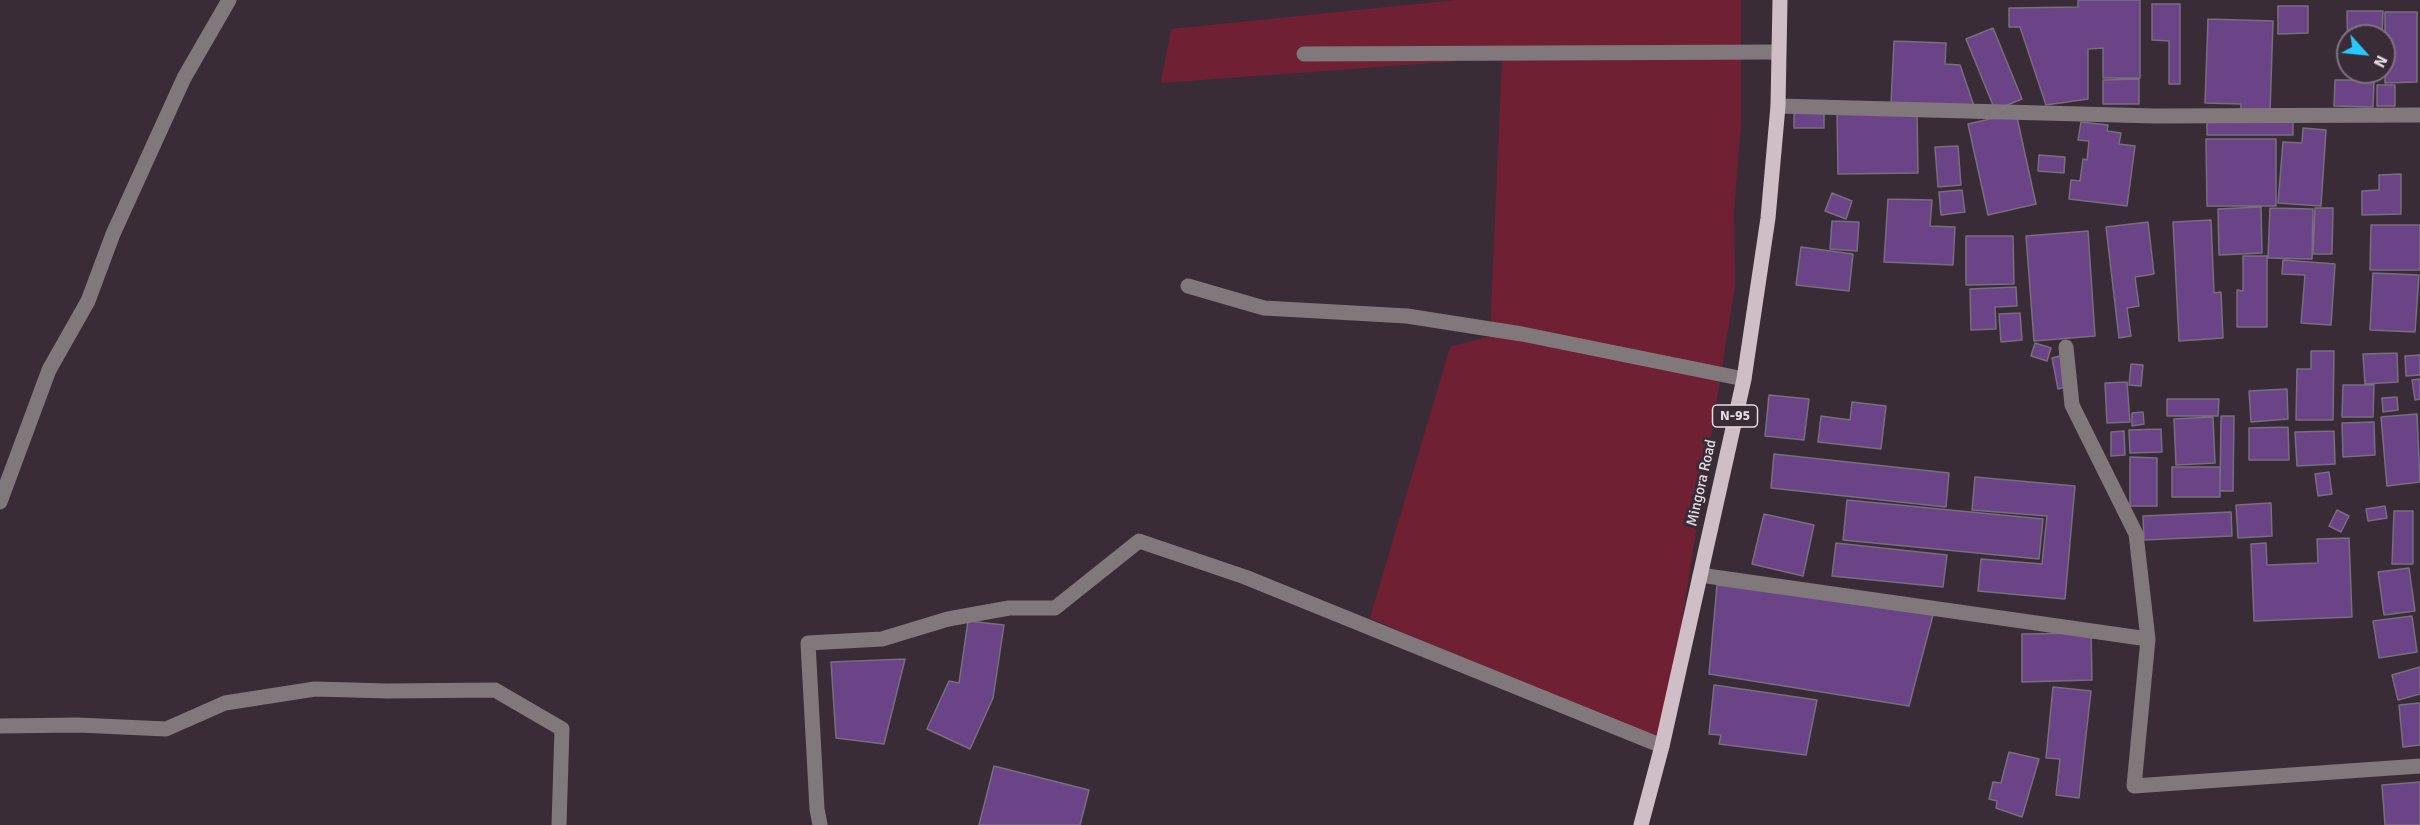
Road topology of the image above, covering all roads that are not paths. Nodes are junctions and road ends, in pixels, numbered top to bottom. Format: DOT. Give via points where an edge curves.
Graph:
graph roads {
  1 [pos="229,0"];
  2 [pos="1780,0"];
  3 [pos="1778,52"];
  4 [pos="1304,54"];
  5 [pos="1778,106"];
  6 [pos="2420,116"];
  7 [pos="1188,286"];
  8 [pos="2066,347"];
  9 [pos="1744,378"];
  10 [pos="0,502"];
  11 [pos="1700,575"];
  12 [pos="2148,639"];
  13 [pos="0,726"];
  14 [pos="1662,746"];
  15 [pos="2420,766"];
  16 [pos="559,825"];
  17 [pos="820,825"];
  18 [pos="1641,825"];
  1 -- 10 [label="street" via="184,78 113,234 88,301 49,370"];
  2 -- 3 [label="main road, Mingora Road / N-95"];
  3 -- 4 [label="street"];
  3 -- 5 [label="main road, Mingora Road / N-95"];
  5 -- 6 [label="street" via="2155,116"];
  5 -- 9 [label="main road, Mingora Road / N-95" via="1768,218"];
  7 -- 9 [label="street" via="1264,308 1407,316 1522,334"];
  8 -- 12 [label="street" via="2072,405 2136,534"];
  9 -- 11 [label="main road, Mingora Road / N-95"];
  11 -- 12 [label="street"];
  11 -- 14 [label="main road, Mingora Road / N-95"];
  12 -- 15 [label="street" via="2134,786"];
  13 -- 16 [label="street" via="78,724 166,729 225,703 315,689 495,690 562,729"];
  14 -- 17 [label="street" via="1245,577 1139,541 1055,608 1009,608 948,619 882,639 808,643"];
  14 -- 18 [label="main road, Mingora Road / N-95"];
}
